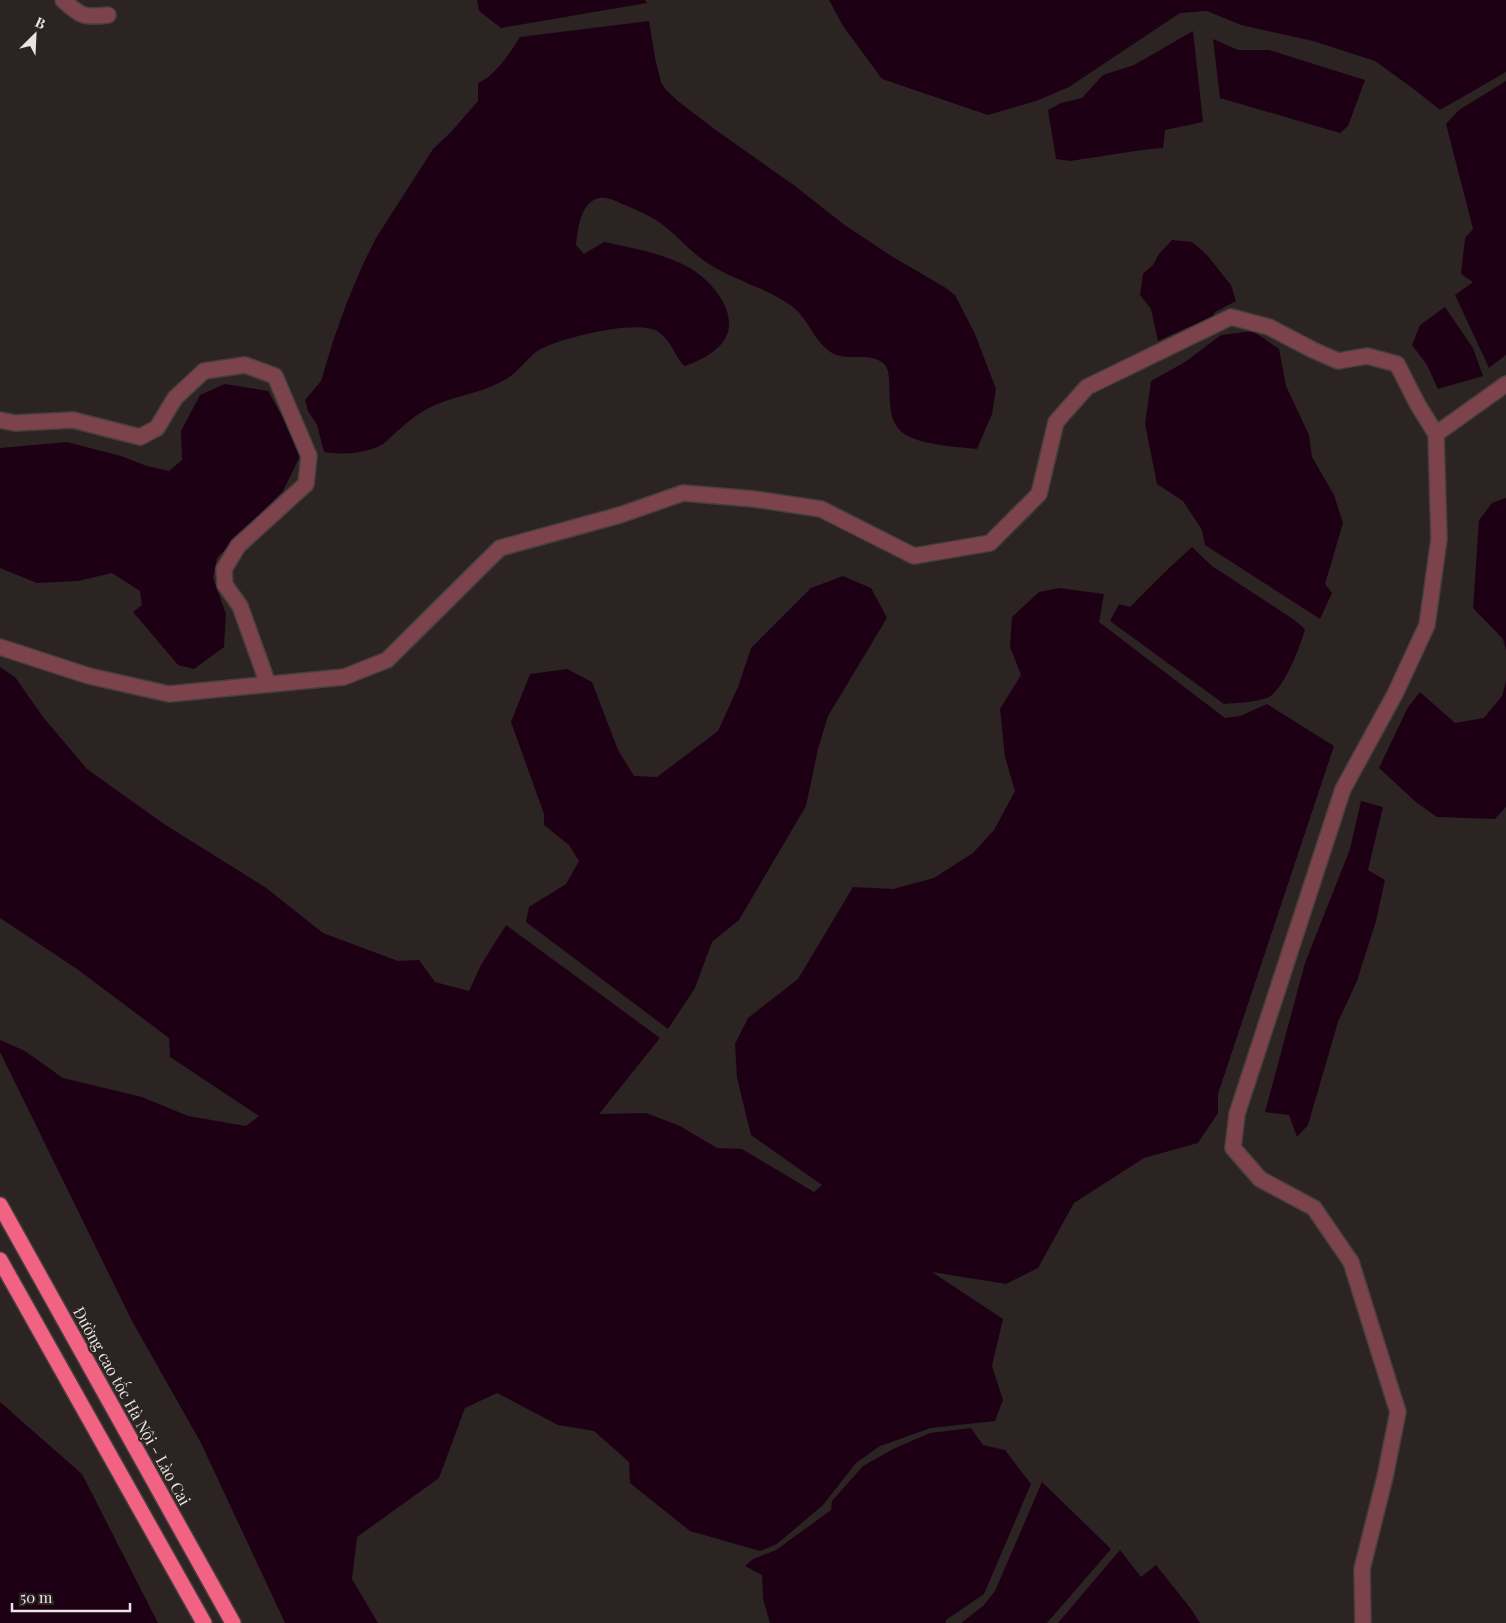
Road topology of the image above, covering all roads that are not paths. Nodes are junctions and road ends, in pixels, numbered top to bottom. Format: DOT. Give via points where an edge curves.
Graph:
graph roads {
  1 [pos="63,0"];
  2 [pos="108,15"];
  3 [pos="1506,384"];
  4 [pos="0,420"];
  5 [pos="1436,434"];
  6 [pos="0,647"];
  7 [pos="268,684"];
  8 [pos="0,1205"];
  9 [pos="0,1260"];
  10 [pos="204,1623"];
  11 [pos="233,1623"];
  12 [pos="1363,1623"];
  1 -- 2 [label="street" via="81,15"];
  3 -- 5 [label="street"];
  4 -- 7 [label="street" via="15,423 73,420 140,437 157,428 176,398 204,371 245,365 275,376 309,456 306,484 238,546 224,570 225,585 240,606"];
  5 -- 7 [label="street" via="1398,364 1367,356 1338,362 1269,327 1231,318 1086,387 1056,422 1039,494 990,543 914,556 821,509 683,493 620,515 500,548 387,660 344,677"];
  5 -- 12 [label="street" via="1440,539 1427,625 1395,694 1343,789 1237,1114 1233,1148 1260,1178 1314,1208 1352,1262 1398,1412 1362,1570"];
  6 -- 7 [label="street" via="90,676 169,694"];
  8 -- 11 [label="highway, Đường cao tốc Hà Nội - Lào Cai"];
  9 -- 10 [label="highway"];
}
